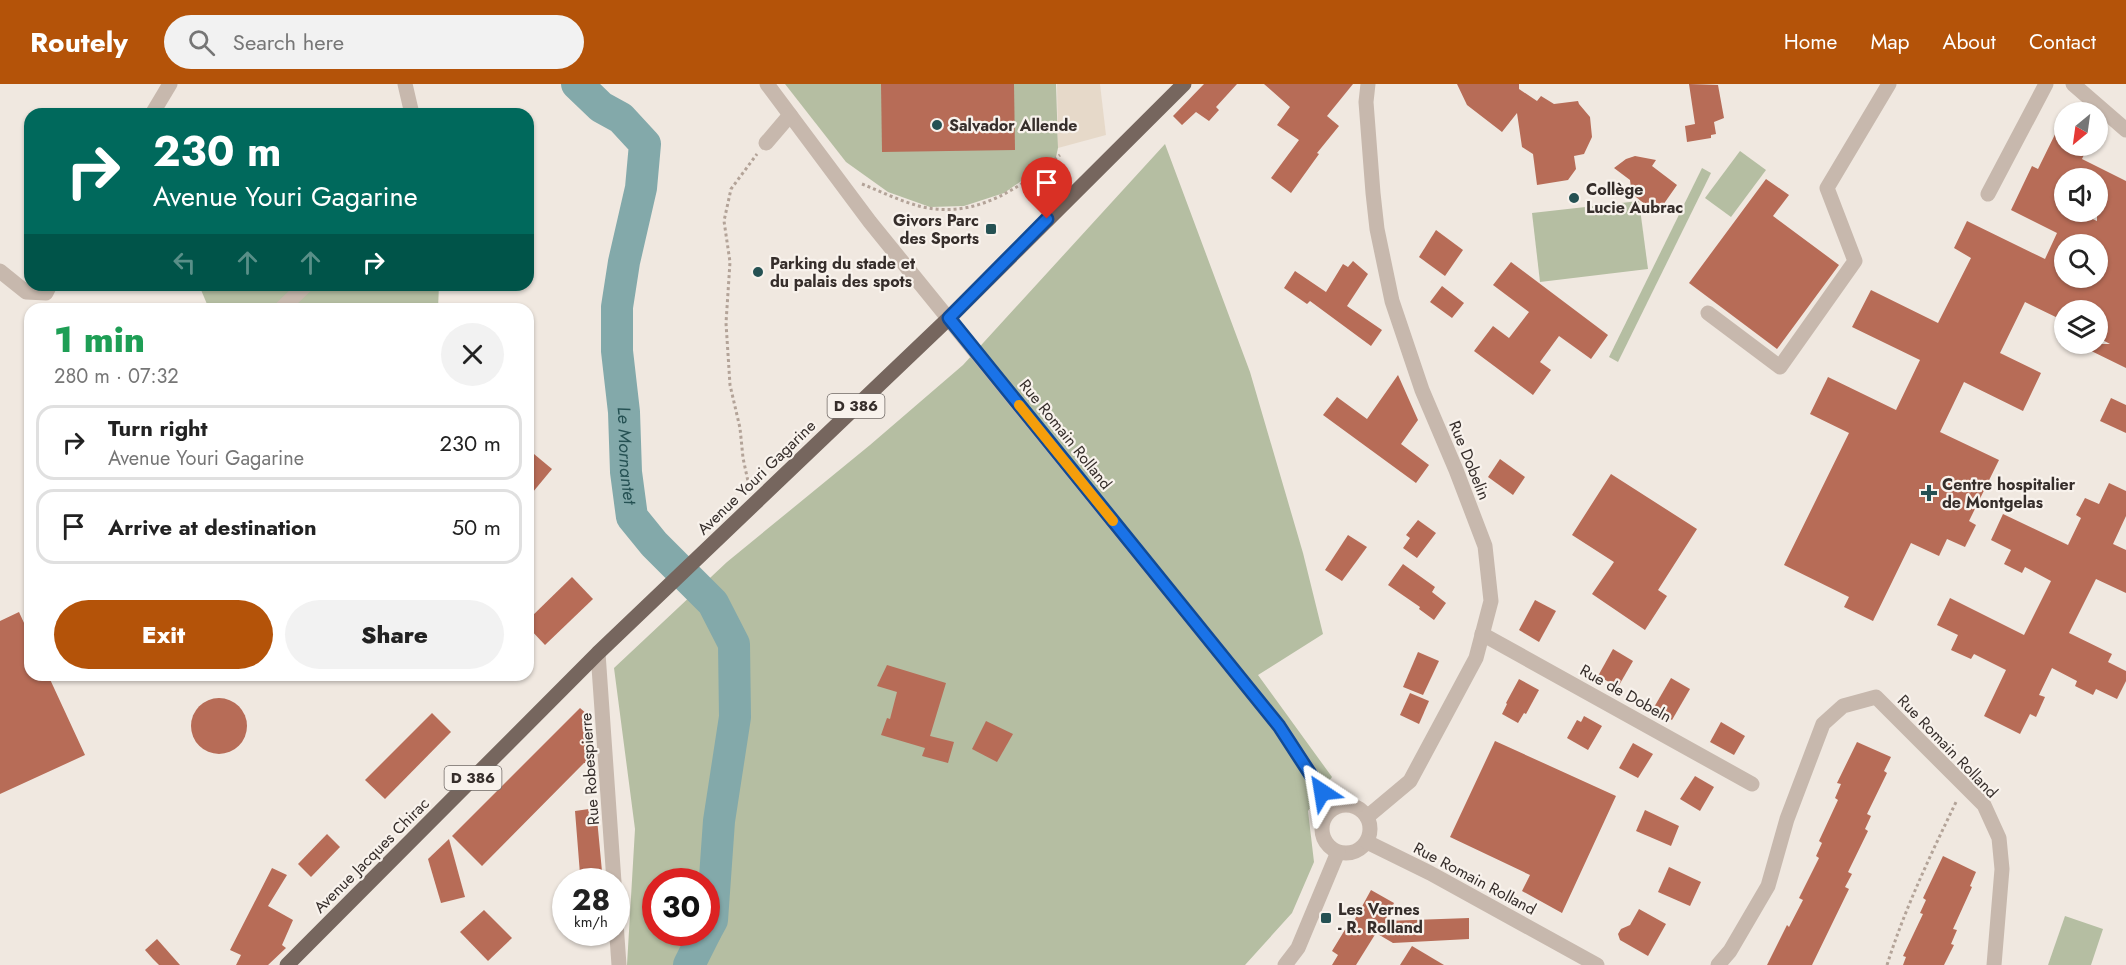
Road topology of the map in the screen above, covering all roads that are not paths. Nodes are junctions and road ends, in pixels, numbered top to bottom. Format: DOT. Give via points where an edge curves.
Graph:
graph roads {
  1 [pos="170,84"];
  2 [pos="405,84"];
  3 [pos="767,84"];
  4 [pos="1184,84"];
  5 [pos="1368,84"];
  6 [pos="1888,84"];
  7 [pos="2046,84"];
  8 [pos="2073,84"];
  9 [pos="156,108"];
  10 [pos="411,108"];
  11 [pos="790,115"];
  12 [pos="2126,130"];
  13 [pos="766,143"];
  14 [pos="1988,194"];
  15 [pos="0,272"];
  16 [pos="24,290"];
  17 [pos="25,291"];
  18 [pos="47,291"];
  19 [pos="300,291"];
  20 [pos="287,303"];
  21 [pos="1708,314"];
  22 [pos="949,318"];
  23 [pos="661,592"];
  24 [pos="1482,634"];
  25 [pos="598,654"];
  26 [pos="1752,784"];
  27 [pos="1333,808"];
  28 [pos="1367,817"];
  29 [pos="1367,842"];
  30 [pos="1338,852"];
  31 [pos="613,868"];
  32 [pos="618,946"];
  33 [pos="287,965"];
  34 [pos="619,965"];
  35 [pos="1285,965"];
  36 [pos="1597,965"];
  37 [pos="1718,965"];
  38 [pos="1994,965"];
  1 -- 9 [label="street"];
  2 -- 10 [label="street"];
  3 -- 11 [label="street, Rue Romain Rolland"];
  4 -- 22 [label="main road, Avenue Youri Gagarine / D 386"];
  5 -- 24 [label="street, Rue Dobelin" via="1374,202 1392,301 1422,390 1485,546 1491,601"];
  6 -- 21 [label="street" via="1827,188 1855,261 1780,367"];
  7 -- 14 [label="street"];
  8 -- 12 [label="street"];
  11 -- 13 [label="street"];
  11 -- 22 [label="street, Rue Romain Rolland"];
  15 -- 16 [label="street"];
  17 -- 18 [label="street"];
  19 -- 20 [label="street"];
  22 -- 23 [label="main road, Avenue Youri Gagarine / D 386"];
  22 -- 27 [label="street, Rue Romain Rolland" via="1279,726"];
  23 -- 25 [label="main road, Avenue Jacques Chirac / D 386"];
  24 -- 26 [label="street, Rue de Dobeln"];
  24 -- 28 [label="street, Rue Dobelin" via="1476,658 1410,781"];
  25 -- 31 [label="street, Rue Robespierre"];
  25 -- 33 [label="main road, Avenue Jacques Chirac / D 386"];
  27 -- 28 [label="street" via="1350,805"];
  27 -- 30 [label="street" via="1322,830 1325,842"];
  28 -- 29 [label="street"];
  29 -- 30 [label="street" via="1354,852"];
  29 -- 36 [label="street, Rue Romain Rolland"];
  30 -- 35 [label="street" via="1298,948"];
  32 -- 34 [label="street"];
  37 -- 38 [label="street, Rue Romain Rolland" via="1768,886 1787,819 1823,724 1843,706 1875,697 1984,805 1999,838 2001,905"];
}
